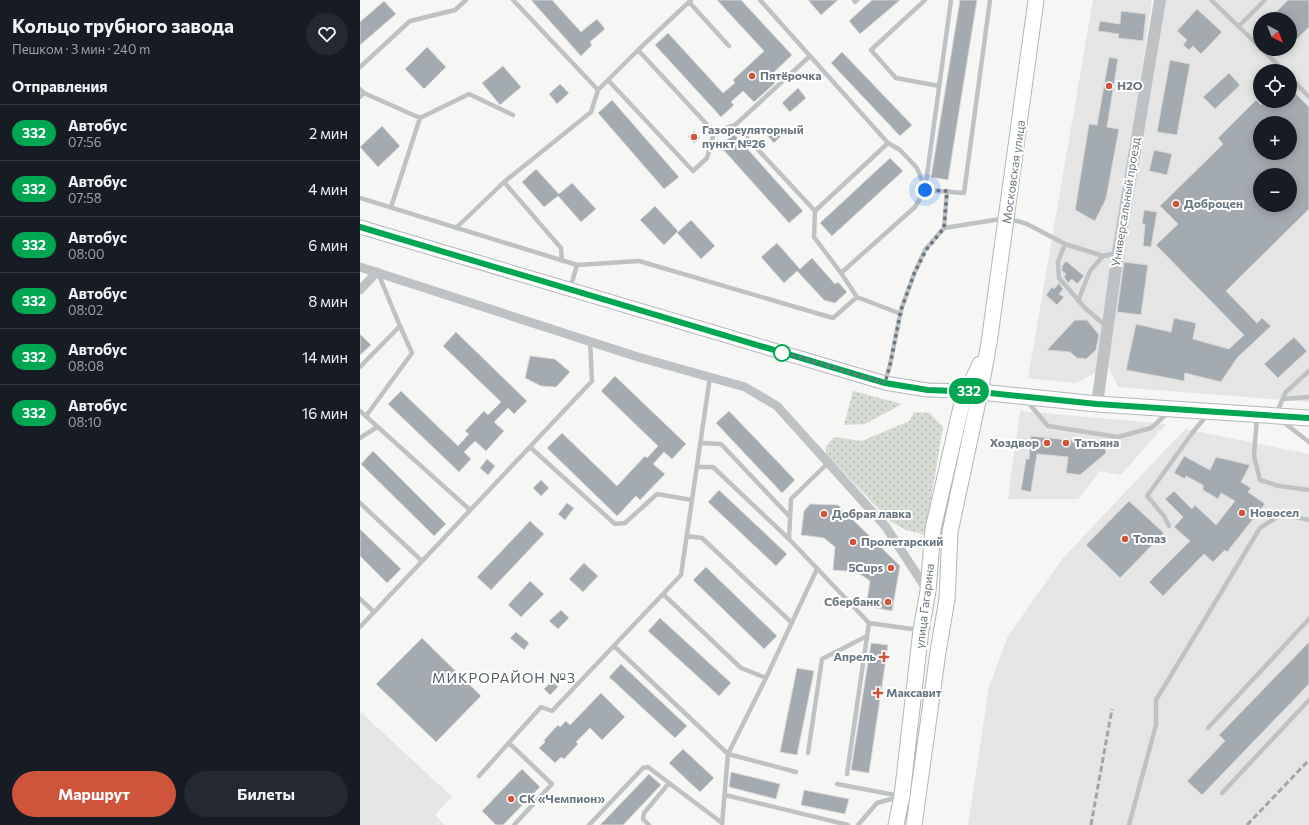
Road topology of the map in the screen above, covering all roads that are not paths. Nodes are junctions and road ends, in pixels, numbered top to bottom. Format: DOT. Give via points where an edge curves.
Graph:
graph roads {
  1 [pos="466,0"];
  2 [pos="513,0"];
  3 [pos="760,0"];
  4 [pos="854,0"];
  5 [pos="857,0"];
  6 [pos="925,0"];
  7 [pos="951,0"];
  8 [pos="990,0"];
  9 [pos="1036,0"];
  10 [pos="1160,0"];
  11 [pos="1210,0"];
  12 [pos="1265,0"];
  13 [pos="690,1"];
  14 [pos="1239,26"];
  15 [pos="1253,40"];
  16 [pos="729,46"];
  17 [pos="638,50"];
  18 [pos="810,56"];
  19 [pos="1269,56"];
  20 [pos="1277,64"];
  21 [pos="360,67"];
  22 [pos="608,80"];
  23 [pos="1297,84"];
  24 [pos="939,86"];
  25 [pos="360,89"];
  26 [pos="598,90"];
  27 [pos="364,93"];
  28 [pos="360,97"];
  29 [pos="1309,97"];
  30 [pos="513,116"];
  31 [pos="420,118"];
  32 [pos="735,124"];
  33 [pos="714,132"];
  34 [pos="888,143"];
  35 [pos="504,182"];
  36 [pos="925,190"];
  37 [pos="947,191"];
  38 [pos="360,198"];
  39 [pos="391,207"];
  40 [pos="815,211"];
  41 [pos="1007,218"];
  42 [pos="360,227"];
  43 [pos="456,228"];
  44 [pos="944,228"];
  45 [pos="1065,244"];
  46 [pos="1118,252"];
  47 [pos="1103,256"];
  48 [pos="562,261"];
  49 [pos="577,266"];
  50 [pos="360,267"];
  51 [pos="377,272"];
  52 [pos="841,273"];
  53 [pos="360,290"];
  54 [pos="570,290"];
  55 [pos="857,297"];
  56 [pos="1078,301"];
  57 [pos="901,314"];
  58 [pos="400,326"];
  59 [pos="1107,326"];
  60 [pos="590,341"];
  61 [pos="360,367"];
  62 [pos="1308,373"];
  63 [pos="710,377"];
  64 [pos="885,383"];
  65 [pos="974,391"];
  66 [pos="1024,396"];
  67 [pos="1309,397"];
  68 [pos="1283,399"];
  69 [pos="1097,404"];
  70 [pos="1172,410"];
  71 [pos="360,411"];
  72 [pos="1210,412"];
  73 [pos="1257,415"];
  74 [pos="366,416"];
  75 [pos="1275,416"];
  76 [pos="1309,418"];
  77 [pos="377,427"];
  78 [pos="360,438"];
  79 [pos="700,442"];
  80 [pos="1309,442"];
  81 [pos="530,447"];
  82 [pos="828,463"];
  83 [pos="697,467"];
  84 [pos="1309,490"];
  85 [pos="692,500"];
  86 [pos="360,503"];
  87 [pos="470,510"];
  88 [pos="790,517"];
  89 [pos="1309,520"];
  90 [pos="1169,526"];
  91 [pos="687,536"];
  92 [pos="789,539"];
  93 [pos="422,561"];
  94 [pos="817,569"];
  95 [pos="928,591"];
  96 [pos="663,594"];
  97 [pos="360,599"];
  98 [pos="374,612"];
  99 [pos="1309,618"];
  100 [pos="792,623"];
  101 [pos="869,623"];
  102 [pos="360,627"];
  103 [pos="921,630"];
  104 [pos="867,636"];
  105 [pos="614,646"];
  106 [pos="766,678"];
  107 [pos="1309,700"];
  108 [pos="1208,728"];
  109 [pos="509,743"];
  110 [pos="808,753"];
  111 [pos="728,754"];
  112 [pos="796,772"];
  113 [pos="847,774"];
  114 [pos="479,776"];
  115 [pos="669,783"];
  116 [pos="837,784"];
  117 [pos="1222,793"];
  118 [pos="724,795"];
  119 [pos="902,796"];
  120 [pos="722,824"];
  121 [pos="514,825"];
  122 [pos="589,825"];
  123 [pos="648,825"];
  124 [pos="848,825"];
  125 [pos="858,825"];
  126 [pos="896,825"];
  127 [pos="914,825"];
  128 [pos="1130,825"];
  1 -- 21 [label="lane" via="455,10 410,21"];
  2 -- 26 [label="lane"];
  3 -- 18 [label="lane"];
  4 -- 5 [label="lane"];
  6 -- 24 [label="lane" via="871,50 896,78"];
  7 -- 24 [label="lane"];
  8 -- 37 [label="lane" via="964,192"];
  9 -- 41 [label="main road, Московская улица"];
  10 -- 46 [label="street, Универсальный проезд"];
  11 -- 14 [label="lane"];
  12 -- 14 [label="lane"];
  13 -- 16 [label="lane"];
  13 -- 17 [label="lane"];
  14 -- 15 [label="lane"];
  17 -- 22 [label="lane"];
  17 -- 33 [label="lane"];
  18 -- 32 [label="lane"];
  18 -- 34 [label="lane"];
  19 -- 20 [label="lane"];
  22 -- 26 [label="lane"];
  22 -- 33 [label="lane" via="693,171 707,158"];
  23 -- 29 [label="lane"];
  24 -- 36 [label="lane"];
  25 -- 27 [label="lane"];
  26 -- 35 [label="lane" via="592,112"];
  27 -- 28 [label="lane"];
  27 -- 31 [label="lane"];
  30 -- 31 [label="lane" via="469,94"];
  31 -- 39 [label="lane"];
  32 -- 33 [label="lane"];
  32 -- 40 [label="lane"];
  34 -- 36 [label="lane" via="900,150 917,168"];
  34 -- 40 [label="lane"];
  35 -- 43 [label="lane"];
  35 -- 48 [label="lane" via="561,248"];
  36 -- 37 [label="lane"];
  36 -- 52 [label="lane" via="914,207"];
  37 -- 44 [label="lane"];
  38 -- 39 [label="lane"];
  39 -- 43 [label="lane"];
  40 -- 52 [label="lane" via="814,237"];
  41 -- 44 [label="lane"];
  41 -- 45 [label="lane" via="1027,224"];
  41 -- 65 [label="main road, Московская улица" via="989,343"];
  42 -- 54 [label="main road"];
  43 -- 48 [label="lane"];
  44 -- 57 [label="lane" via="926,250 914,274"];
  45 -- 47 [label="lane"];
  45 -- 56 [label="lane" via="1058,262 1059,278"];
  46 -- 47 [label="lane"];
  46 -- 59 [label="street, Универсальный проезд"];
  47 -- 56 [label="lane" via="1090,271"];
  48 -- 49 [label="lane"];
  49 -- 54 [label="lane"];
  49 -- 55 [label="lane" via="639,261 833,318"];
  50 -- 51 [label="street"];
  51 -- 53 [label="street"];
  51 -- 58 [label="lane"];
  51 -- 60 [label="street"];
  52 -- 55 [label="lane"];
  54 -- 64 [label="main road"];
  55 -- 57 [label="lane"];
  56 -- 59 [label="lane"];
  57 -- 64 [label="lane"];
  58 -- 61 [label="lane"];
  58 -- 74 [label="lane" via="412,353"];
  59 -- 69 [label="street, Универсальный проезд"];
  60 -- 63 [label="street"];
  60 -- 81 [label="lane" via="592,381"];
  62 -- 68 [label="lane" via="1286,392"];
  63 -- 79 [label="lane"];
  63 -- 82 [label="street" via="745,387 777,406"];
  64 -- 65 [label="main road" via="928,390"];
  65 -- 66 [label="main road"];
  65 -- 95 [label="main road, улица Гагарина" via="962,403 933,529"];
  65 -- 127 [label="main road, улица Гагарина" via="950,532 947,599"];
  66 -- 69 [label="main road"];
  66 -- 70 [label="lane" via="1048,426 1118,437 1151,428"];
  67 -- 68 [label="lane"];
  68 -- 75 [label="lane"];
  69 -- 70 [label="main road"];
  70 -- 72 [label="main road"];
  71 -- 74 [label="lane"];
  72 -- 73 [label="main road"];
  72 -- 90 [label="lane" via="1147,496"];
  73 -- 75 [label="main road"];
  73 -- 84 [label="lane" via="1254,456 1260,480 1279,486"];
  74 -- 77 [label="lane"];
  75 -- 76 [label="main road"];
  75 -- 80 [label="lane"];
  77 -- 78 [label="lane"];
  77 -- 87 [label="lane"];
  79 -- 83 [label="lane"];
  79 -- 88 [label="lane" via="721,444"];
  81 -- 85 [label="lane" via="615,524 625,523 657,494"];
  81 -- 87 [label="lane"];
  82 -- 88 [label="lane" via="791,499"];
  82 -- 95 [label="street" via="886,527"];
  83 -- 85 [label="lane"];
  83 -- 92 [label="lane" via="712,467"];
  85 -- 91 [label="lane"];
  86 -- 93 [label="lane"];
  87 -- 93 [label="lane"];
  88 -- 92 [label="lane"];
  89 -- 128 [label="lane" via="1282,514 1260,528 1156,700 1156,725"];
  91 -- 96 [label="lane" via="681,575"];
  91 -- 100 [label="lane" via="702,538"];
  92 -- 94 [label="lane"];
  93 -- 98 [label="lane"];
  94 -- 100 [label="lane"];
  94 -- 101 [label="lane"];
  95 -- 103 [label="main road, улица Гагарина"];
  96 -- 105 [label="lane"];
  96 -- 106 [label="lane" via="741,668"];
  97 -- 98 [label="lane"];
  98 -- 102 [label="lane"];
  99 -- 108 [label="lane"];
  100 -- 106 [label="lane"];
  101 -- 103 [label="lane"];
  101 -- 104 [label="lane"];
  103 -- 119 [label="main road, улица Гагарина"];
  104 -- 110 [label="lane" via="822,658"];
  104 -- 113 [label="lane"];
  105 -- 109 [label="lane" via="552,711 541,707"];
  105 -- 111 [label="lane"];
  106 -- 111 [label="lane"];
  107 -- 117 [label="lane"];
  109 -- 114 [label="lane"];
  109 -- 121 [label="lane" via="552,784"];
  111 -- 112 [label="lane"];
  111 -- 118 [label="lane"];
  115 -- 120 [label="lane"];
  115 -- 122 [label="lane" via="648,767 643,768"];
  115 -- 123 [label="lane" via="644,813 643,819"];
  116 -- 119 [label="lane"];
  118 -- 120 [label="lane"];
  118 -- 124 [label="lane"];
  119 -- 125 [label="lane" via="877,803"];
  119 -- 126 [label="main road, улица Гагарина"];
}
